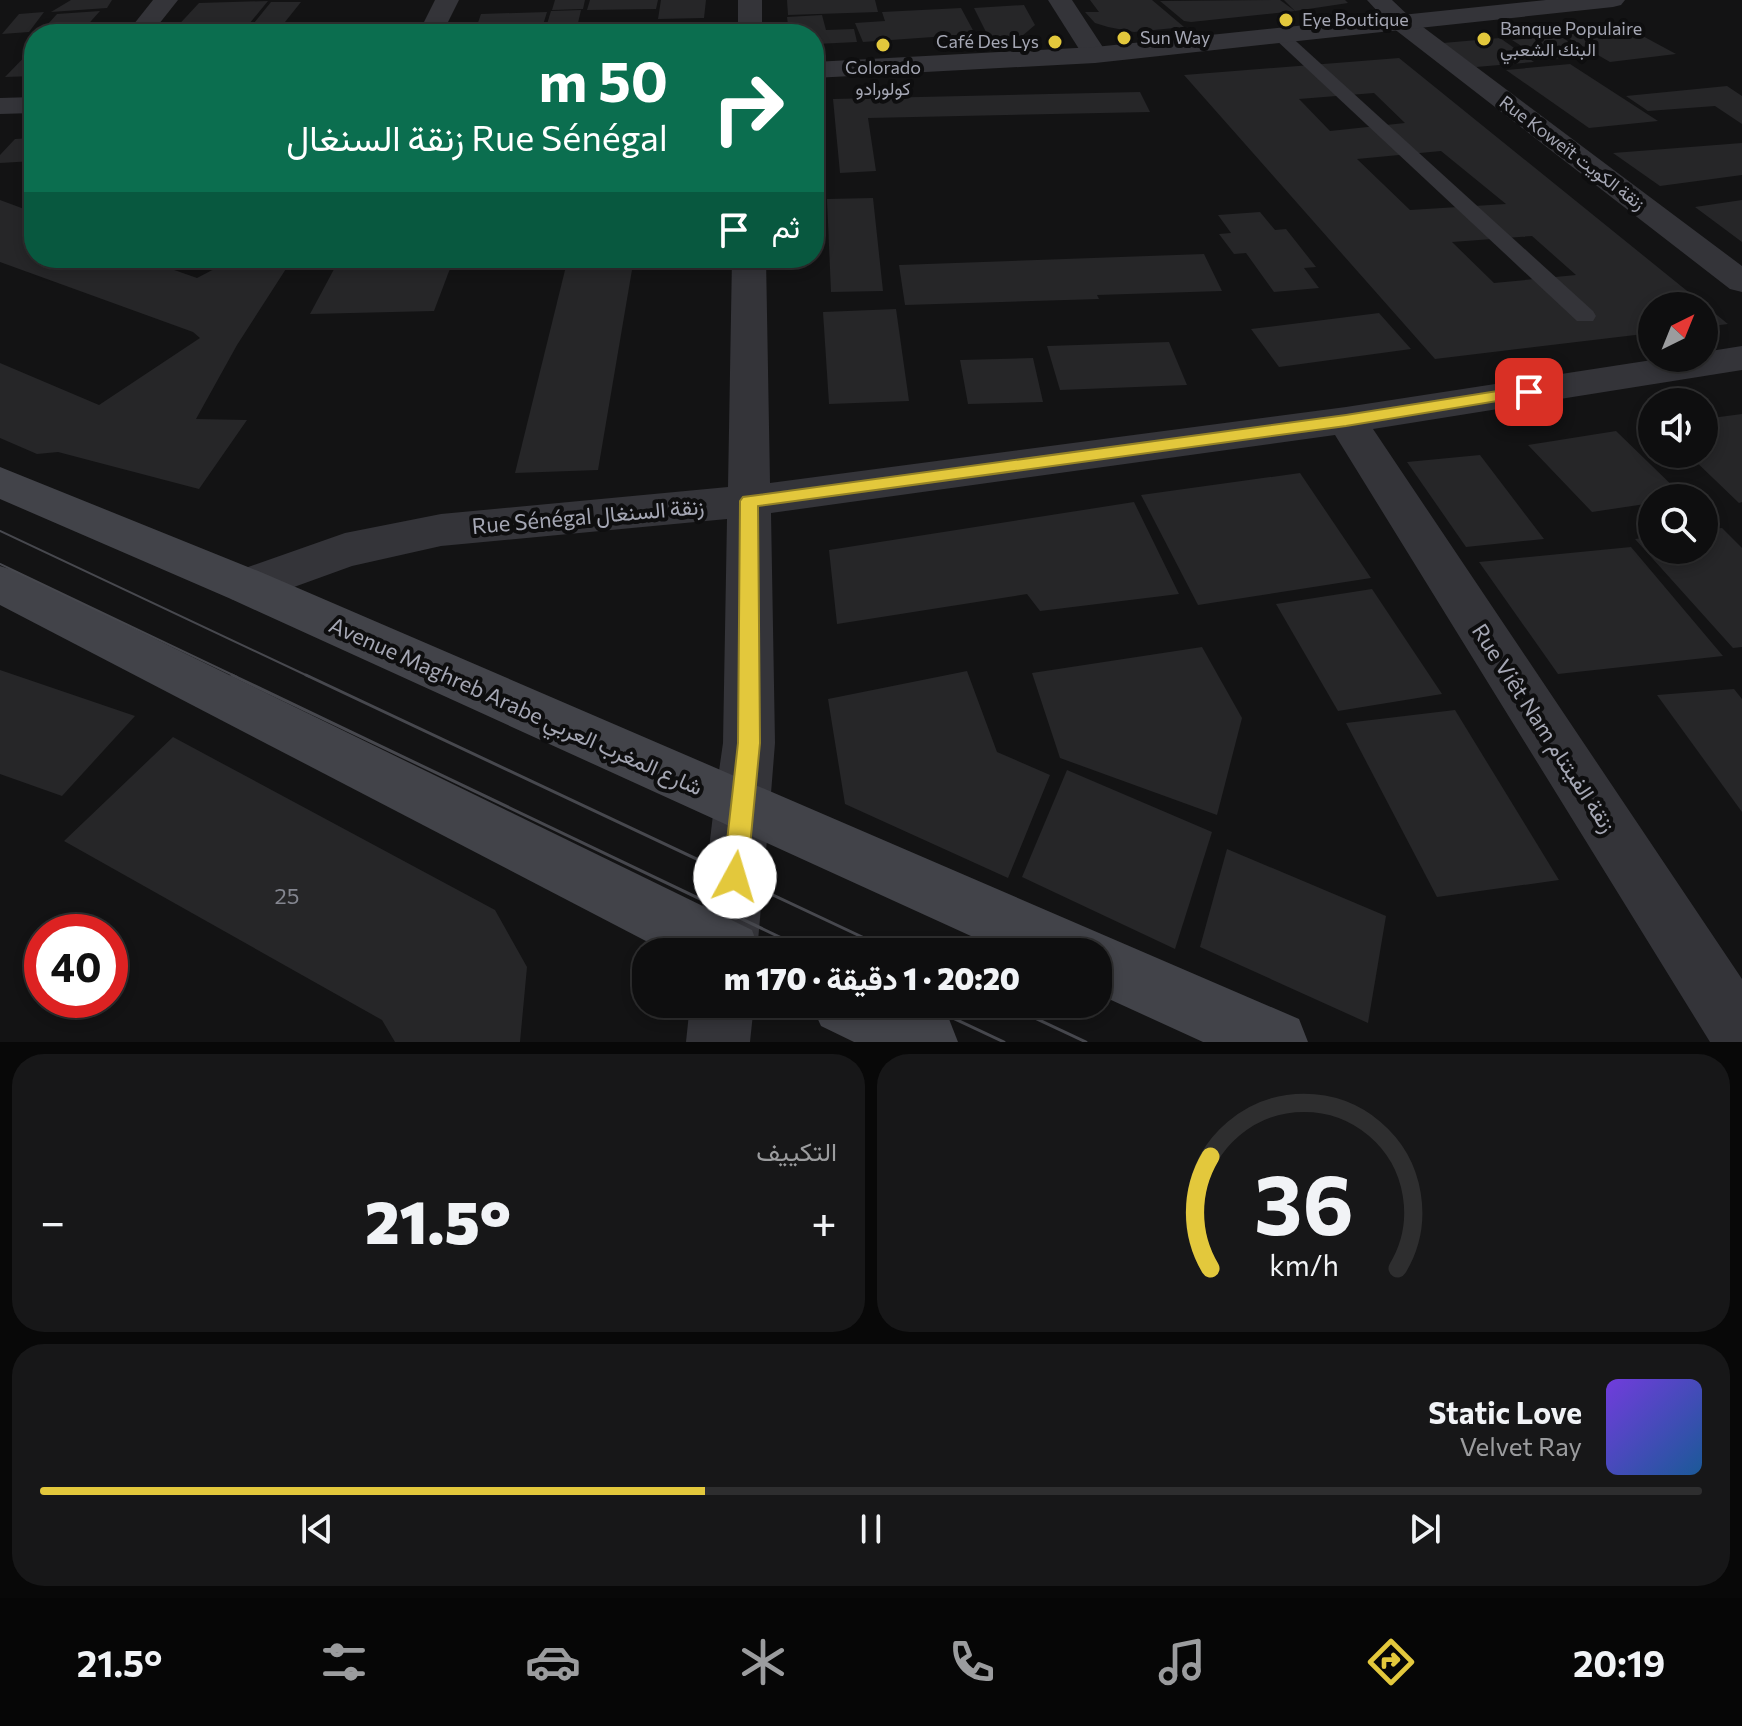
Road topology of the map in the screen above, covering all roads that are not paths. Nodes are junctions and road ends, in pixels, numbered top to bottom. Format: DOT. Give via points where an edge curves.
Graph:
graph roads {
  1 [pos="166,0"];
  2 [pos="447,0"];
  3 [pos="750,0"];
  4 [pos="1060,0"];
  5 [pos="1379,0"];
  6 [pos="1613,0"];
  7 [pos="1402,23"];
  8 [pos="146,24"];
  9 [pos="435,24"];
  10 [pos="750,24"];
  11 [pos="1281,36"];
  12 [pos="1095,55"];
  13 [pos="824,69"];
  14 [pos="24,105"];
  15 [pos="0,106"];
  16 [pos="749,268"];
  17 [pos="1742,282"];
  18 [pos="1585,316"];
  19 [pos="1742,358"];
  20 [pos="1346,420"];
  21 [pos="0,482"];
  22 [pos="749,501"];
  23 [pos="0,584"];
  24 [pos="247,586"];
  25 [pos="742,806"];
  26 [pos="675,938"];
  27 [pos="730,938"];
  28 [pos="1043,938"];
  29 [pos="1112,968"];
  30 [pos="721,1018"];
  31 [pos="874,1018"];
  32 [pos="1742,1035"];
  33 [pos="718,1042"];
  34 [pos="926,1042"];
  35 [pos="1276,1042"];
  1 -- 8 [label="street"];
  2 -- 9 [label="street"];
  3 -- 10 [label="street"];
  4 -- 12 [label="street"];
  5 -- 7 [label="street, Rue Koweït زنقة الكويت"];
  6 -- 7 [label="street"];
  7 -- 11 [label="street"];
  7 -- 17 [label="street, Rue Koweït زنقة الكويت"];
  11 -- 12 [label="street"];
  11 -- 18 [label="lane"];
  12 -- 13 [label="street"];
  14 -- 15 [label="street"];
  16 -- 22 [label="street"];
  19 -- 20 [label="street, Rue Sénégal زنقة السنغال"];
  20 -- 22 [label="street, Rue Sénégal زنقة السنغال"];
  20 -- 32 [label="street, Rue Viêt Nam زنقة الفيتنام"];
  21 -- 24 [label="main road, Avenue Maghreb Arabe شارع المغرب العربي"];
  22 -- 24 [label="street, Rue Sénégal زنقة السنغال" via="409,535 345,550"];
  22 -- 25 [label="street" via="749,743"];
  23 -- 26 [label="main road"];
  24 -- 25 [label="main road, Avenue Maghreb Arabe شارع المغرب العربي"];
  25 -- 27 [label="street"];
  25 -- 28 [label="main road, Avenue Maghreb Arabe شارع المغرب العربي"];
  29 -- 35 [label="main road"];
  30 -- 33 [label="street"];
  31 -- 34 [label="main road"];
}
